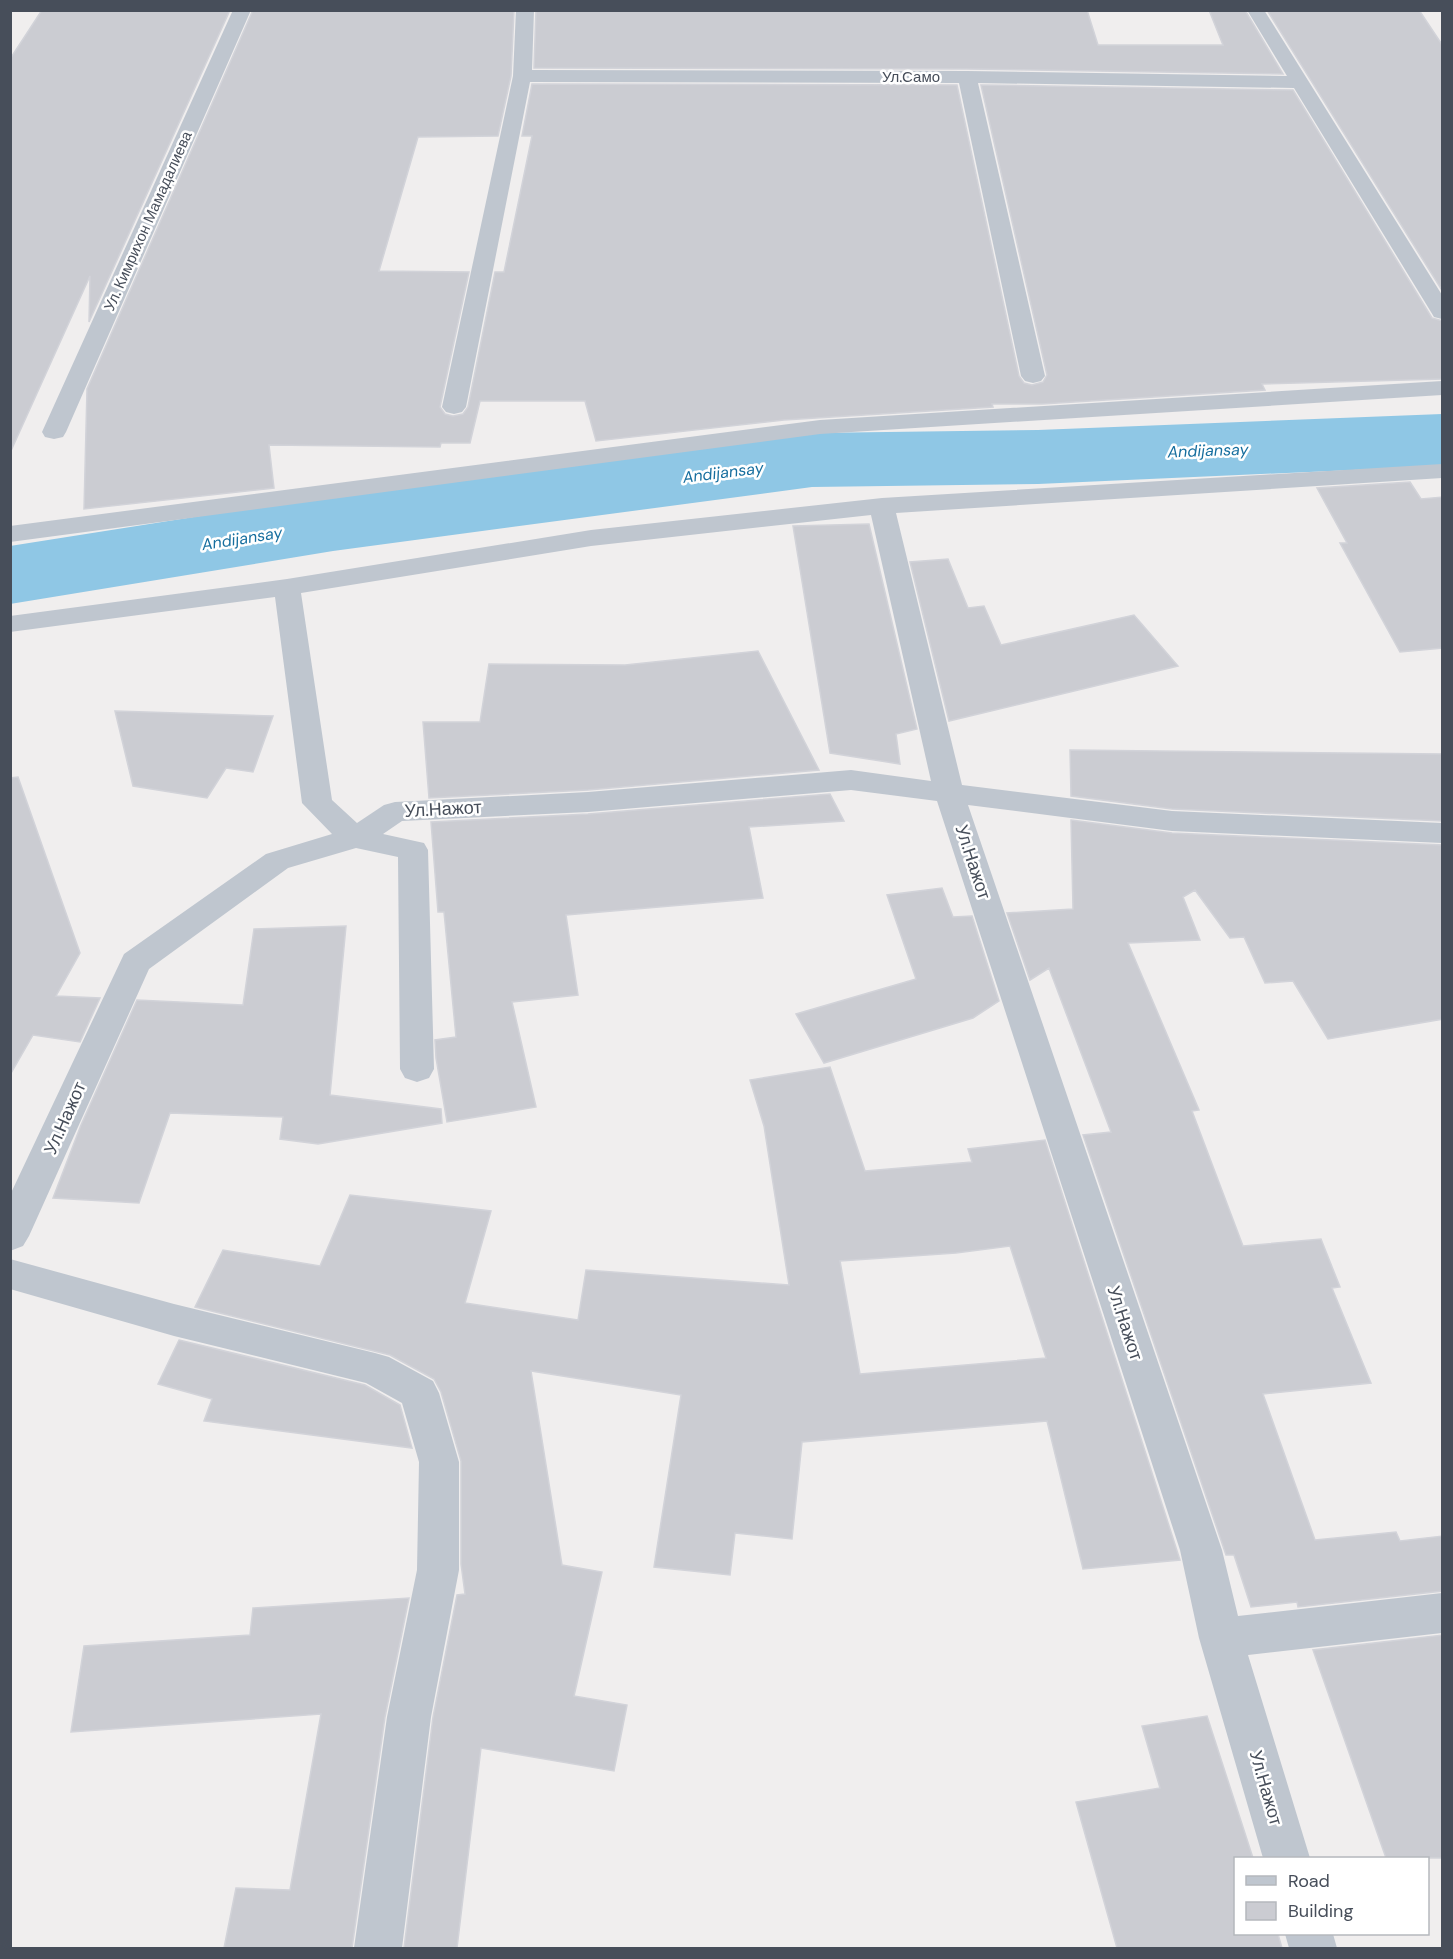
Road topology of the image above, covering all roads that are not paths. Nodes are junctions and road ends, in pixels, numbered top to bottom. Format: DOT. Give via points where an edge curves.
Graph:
graph roads {
  1 [pos="242,10"];
  2 [pos="525,10"];
  3 [pos="1255,10"];
  4 [pos="522,76"];
  5 [pos="967,77"];
  6 [pos="1299,82"];
  7 [pos="1443,312"];
  8 [pos="1033,376"];
  9 [pos="1443,388"];
  10 [pos="454,407"];
  11 [pos="54,432"];
  12 [pos="1443,471"];
  13 [pos="882,506"];
  14 [pos="10,534"];
  15 [pos="287,587"];
  16 [pos="10,624"];
  17 [pos="950,792"];
  18 [pos="1443,833"];
  19 [pos="355,838"];
  20 [pos="417,1069"];
  21 [pos="10,1236"];
  22 [pos="10,1274"];
  23 [pos="1443,1613"];
  24 [pos="1221,1638"];
  25 [pos="1287,1857"];
  26 [pos="378,1948"];
  1 -- 11 [label="street, Ул. Кимрихон Мамадалиева"];
  2 -- 4 [label="street"];
  3 -- 6 [label="street"];
  4 -- 5 [label="street, Ул.Само"];
  4 -- 10 [label="street"];
  5 -- 6 [label="street, Ул.Само"];
  5 -- 8 [label="street"];
  6 -- 7 [label="street"];
  9 -- 14 [label="street" via="820,427"];
  12 -- 13 [label="street"];
  13 -- 15 [label="street" via="591,538"];
  13 -- 17 [label="street, Ул.Нажот"];
  15 -- 16 [label="street"];
  15 -- 19 [label="street" via="317,803"];
  17 -- 18 [label="street" via="1172,820"];
  17 -- 19 [label="street, Ул.Нажот" via="851,780 588,802 395,812"];
  17 -- 24 [label="street, Ул.Нажот" via="1200,1550"];
  19 -- 20 [label="street" via="413,850"];
  19 -- 21 [label="street, Ул.Нажот" via="277,861 136,962"];
  22 -- 26 [label="street" via="174,1320 375,1369 418,1393 439,1462 438,1570 409,1717"];
  23 -- 24 [label="street"];
  24 -- 25 [label="street, Ул.Нажот"];
}
